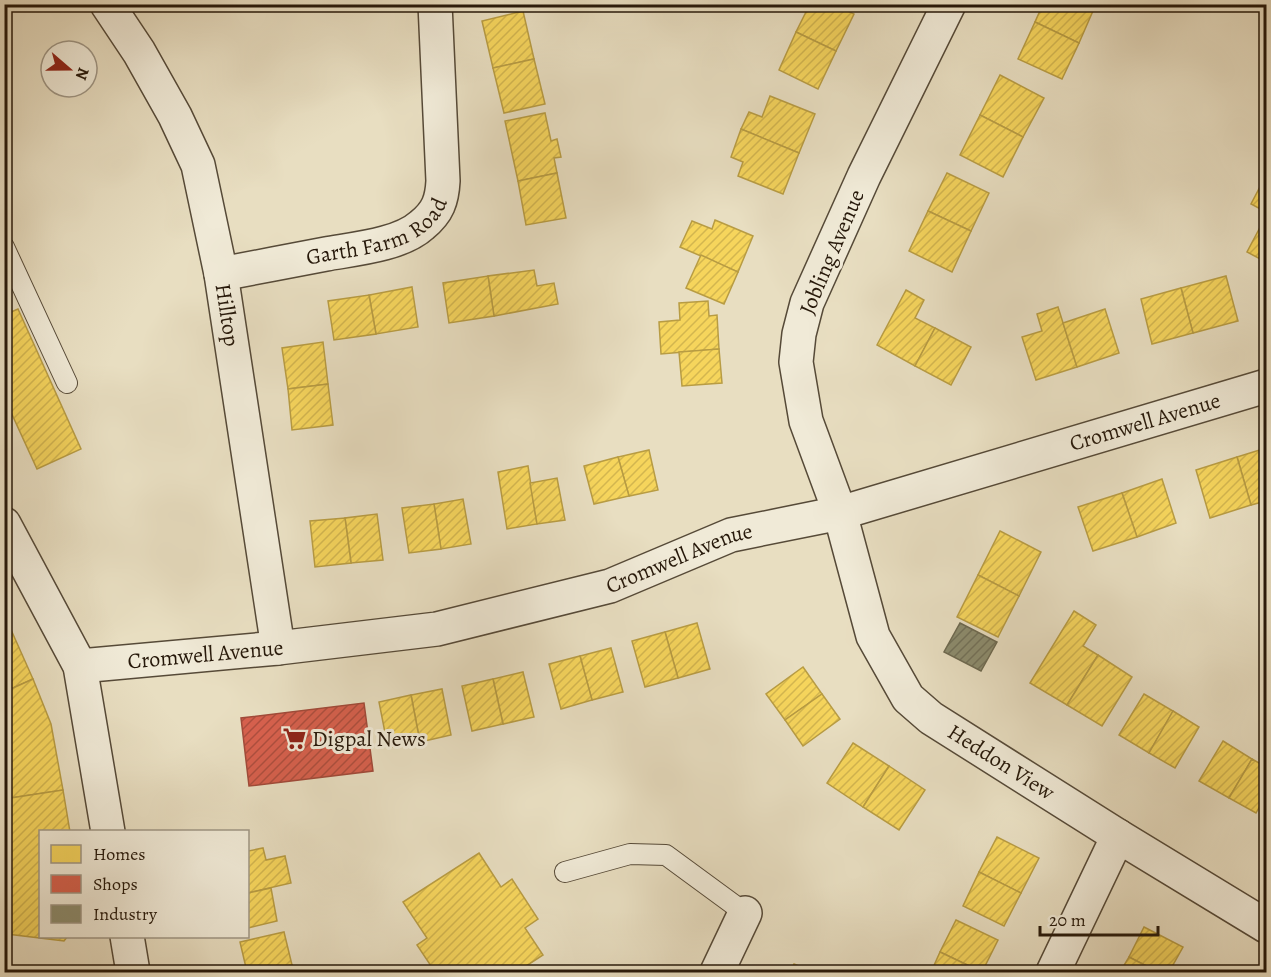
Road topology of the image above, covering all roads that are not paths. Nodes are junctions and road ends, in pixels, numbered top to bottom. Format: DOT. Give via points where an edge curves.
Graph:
graph roads {
  1 [pos="107,4"];
  2 [pos="435,4"];
  3 [pos="949,4"];
  4 [pos="4,247"];
  5 [pos="221,274"];
  6 [pos="67,383"];
  7 [pos="1266,386"];
  8 [pos="840,513"];
  9 [pos="6,530"];
  10 [pos="278,648"];
  11 [pos="80,666"];
  12 [pos="108,830"];
  13 [pos="1118,836"];
  14 [pos="565,872"];
  15 [pos="745,913"];
  16 [pos="1266,927"];
  17 [pos="127,938"];
  18 [pos="133,972"];
  19 [pos="717,972"];
  20 [pos="1053,972"];
  1 -- 5 [label="street, Hilltop" via="139,52 198,165"];
  2 -- 5 [label="street, Garth Farm Road" via="443,181 442,199 434,212 422,226 402,237"];
  3 -- 8 [label="street, Jobling Avenue" via="864,176 807,303 799,334 796,362 806,420"];
  4 -- 6 [label="lane"];
  5 -- 10 [label="street, Hilltop"];
  7 -- 8 [label="street, Cromwell Avenue"];
  8 -- 10 [label="street, Cromwell Avenue" via="731,535 610,586 438,629"];
  8 -- 13 [label="street, Heddon View" via="873,636 908,698 931,718"];
  9 -- 11 [label="street"];
  10 -- 11 [label="street, Cromwell Avenue"];
  11 -- 12 [label="street"];
  13 -- 16 [label="street, Heddon View"];
  13 -- 20 [label="street"];
  14 -- 15 [label="lane" via="630,854 666,855"];
  15 -- 19 [label="street"];
  17 -- 18 [label="street"];
}
